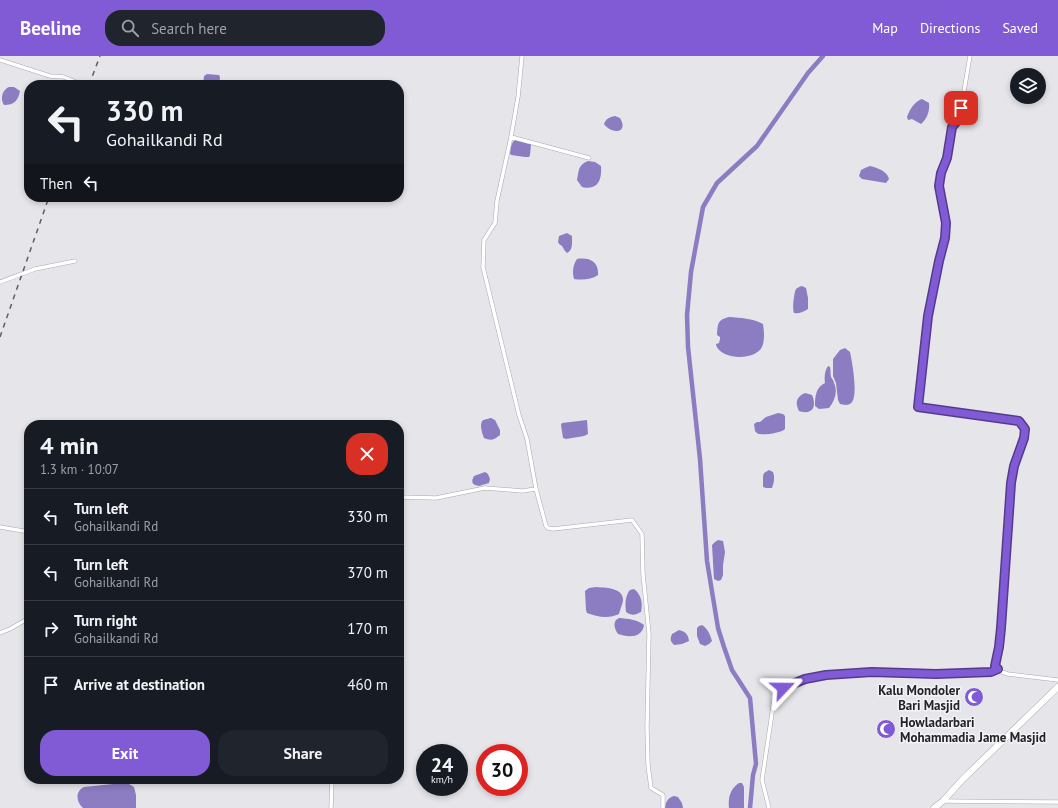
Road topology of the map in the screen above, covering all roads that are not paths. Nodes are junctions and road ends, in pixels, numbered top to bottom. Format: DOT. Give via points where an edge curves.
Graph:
graph roads {
  1 [pos="522,56"];
  2 [pos="970,56"];
  3 [pos="0,60"];
  4 [pos="71,80"];
  5 [pos="511,137"];
  6 [pos="589,158"];
  7 [pos="75,261"];
  8 [pos="0,282"];
  9 [pos="536,489"];
  10 [pos="404,497"];
  11 [pos="0,527"];
  12 [pos="24,531"];
  13 [pos="24,621"];
  14 [pos="0,633"];
  15 [pos="998,669"];
  16 [pos="1058,680"];
  17 [pos="1058,687"];
  18 [pos="332,784"];
  19 [pos="943,801"];
  20 [pos="1058,802"];
  21 [pos="331,808"];
  22 [pos="663,808"];
  23 [pos="769,808"];
  24 [pos="934,808"];
  1 -- 5 [label="street"];
  2 -- 15 [label="street" via="958,120 952,127 939,186 946,223 945,238 928,316 918,407 1019,421 1025,429 1011,483 1001,628 995,666"];
  3 -- 4 [label="street"];
  5 -- 6 [label="street"];
  5 -- 9 [label="street" via="497,201 495,223 484,240 483,267 518,415 527,440"];
  7 -- 8 [label="street" via="35,269"];
  9 -- 10 [label="street" via="522,491 485,488 436,498"];
  9 -- 22 [label="street" via="548,528 632,520 642,534 649,634 648,765 651,788 663,795"];
  11 -- 12 [label="street"];
  13 -- 14 [label="street"];
  15 -- 16 [label="street" via="1008,674"];
  15 -- 23 [label="street" via="991,672 936,674 872,672 826,675 805,679 783,688 774,700 762,780"];
  17 -- 19 [label="highway"];
  18 -- 21 [label="street"];
  19 -- 20 [label="street"];
  19 -- 24 [label="highway"];
}
